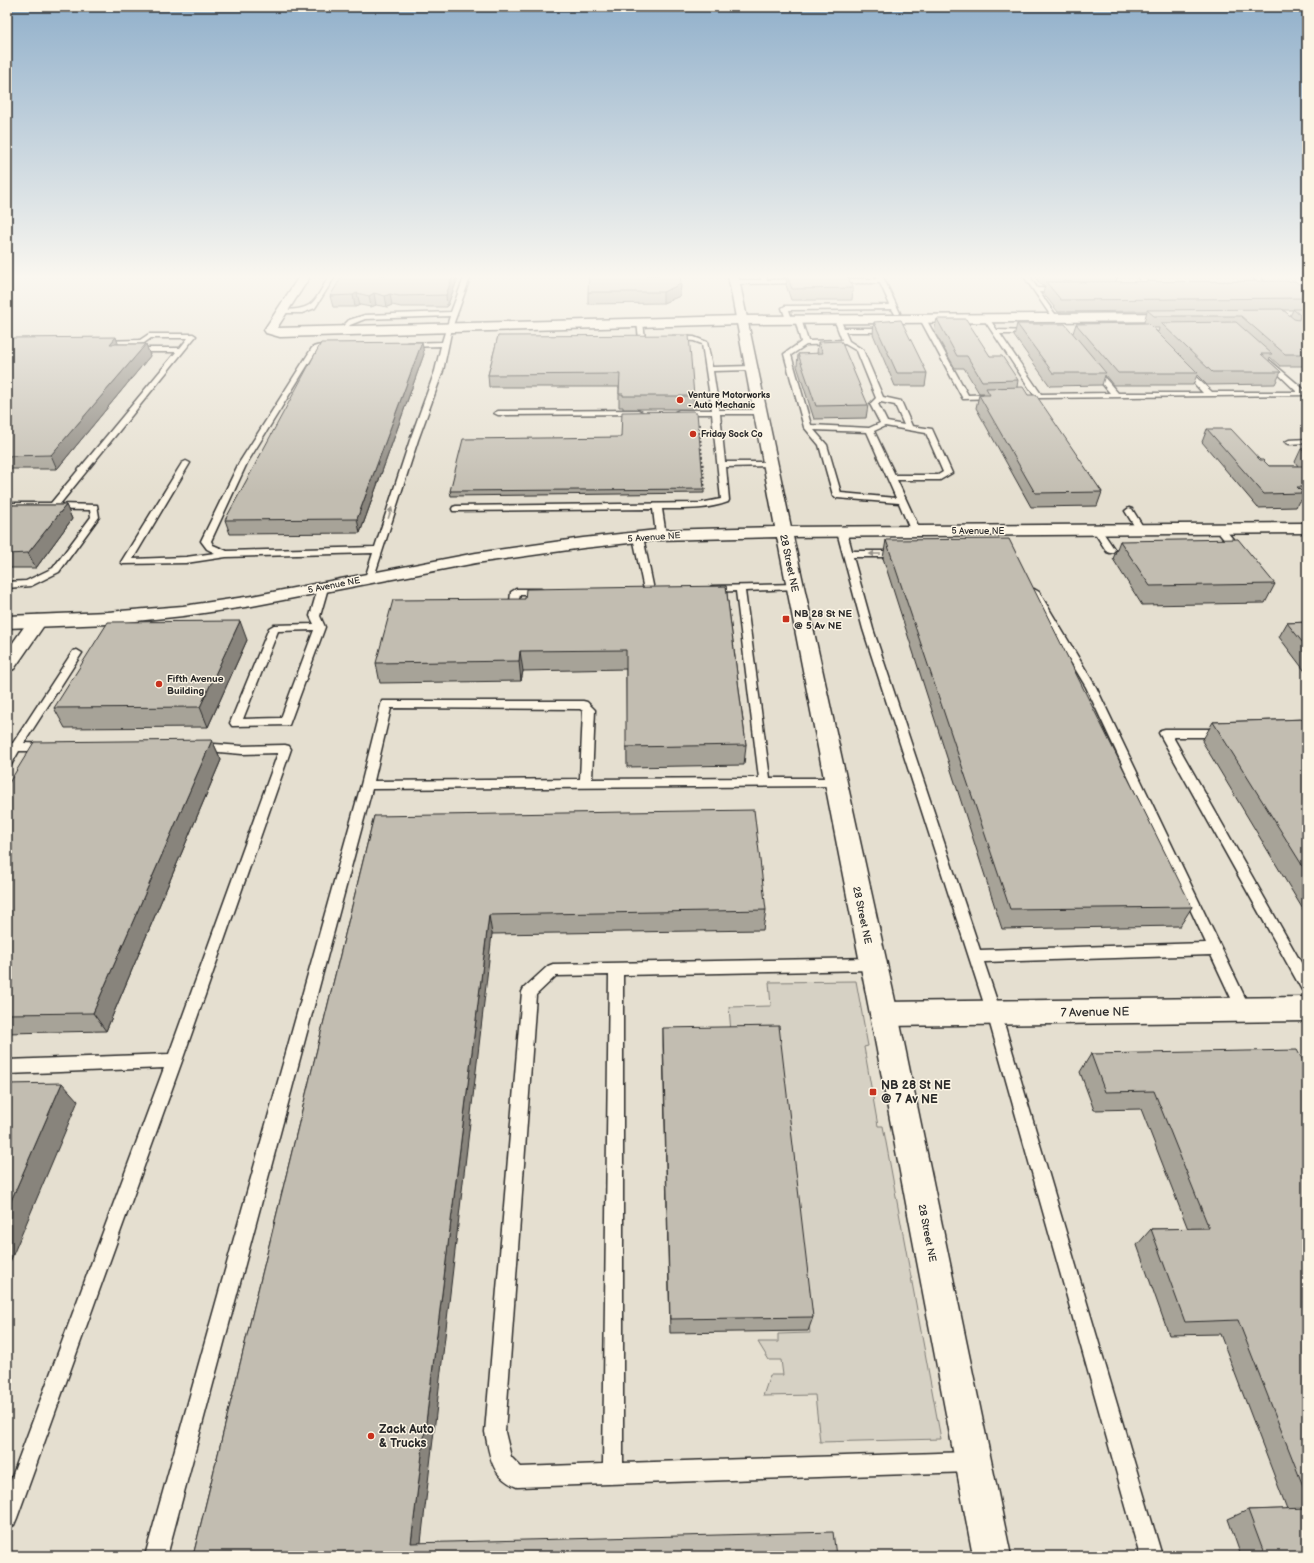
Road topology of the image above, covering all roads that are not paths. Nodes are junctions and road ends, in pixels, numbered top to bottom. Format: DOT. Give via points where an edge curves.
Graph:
graph roads {
  1 [pos="136,348"];
  2 [pos="316,348"];
  3 [pos="445,348"];
  4 [pos="706,348"];
  5 [pos="746,348"];
  6 [pos="797,348"];
  7 [pos="856,348"];
  8 [pos="939,348"];
  9 [pos="1005,348"];
  10 [pos="180,350"];
  11 [pos="1264,357"];
  12 [pos="1087,361"];
  13 [pos="1179,363"];
  14 [pos="750,368"];
  15 [pos="710,369"];
  16 [pos="1210,395"];
  17 [pos="1003,396"];
  18 [pos="1116,396"];
  19 [pos="880,400"];
  20 [pos="647,412"];
  21 [pos="673,412"];
  22 [pos="716,412"];
  23 [pos="759,412"];
  24 [pos="498,413"];
  25 [pos="884,424"];
  26 [pos="808,427"];
  27 [pos="909,428"];
  28 [pos="870,430"];
  29 [pos="1307,441"];
  30 [pos="1289,442"];
  31 [pos="186,463"];
  32 [pos="770,464"];
  33 [pos="722,465"];
  34 [pos="892,478"];
  35 [pos="901,501"];
  36 [pos="7,506"];
  37 [pos="53,506"];
  38 [pos="657,507"];
  39 [pos="456,509"];
  40 [pos="1129,511"];
  41 [pos="1307,528"];
  42 [pos="1220,529"];
  43 [pos="1097,530"];
  44 [pos="1142,530"];
  45 [pos="784,532"];
  46 [pos="842,532"];
  47 [pos="916,532"];
  48 [pos="661,535"];
  49 [pos="638,537"];
  50 [pos="378,550"];
  51 [pos="1110,550"];
  52 [pos="1238,551"];
  53 [pos="226,554"];
  54 [pos="848,554"];
  55 [pos="911,554"];
  56 [pos="370,578"];
  57 [pos="1028,581"];
  58 [pos="7,585"];
  59 [pos="795,587"];
  60 [pos="323,588"];
  61 [pos="740,588"];
  62 [pos="702,589"];
  63 [pos="649,590"];
  64 [pos="555,592"];
  65 [pos="498,606"];
  66 [pos="38,621"];
  67 [pos="7,622"];
  68 [pos="320,627"];
  69 [pos="77,653"];
  70 [pos="7,665"];
  71 [pos="1236,732"];
  72 [pos="188,746"];
  73 [pos="12,747"];
  74 [pos="63,747"];
  75 [pos="7,762"];
  76 [pos="765,782"];
  77 [pos="835,782"];
  78 [pos="586,783"];
  79 [pos="367,785"];
  80 [pos="1215,949"];
  81 [pos="975,956"];
  82 [pos="873,964"];
  83 [pos="616,969"];
  84 [pos="1307,986"];
  85 [pos="1307,1009"];
  86 [pos="1244,1010"];
  87 [pos="994,1013"];
  88 [pos="884,1014"];
  89 [pos="174,1061"];
  90 [pos="7,1067"];
  91 [pos="974,1462"];
  92 [pos="613,1474"];
  93 [pos="7,1518"];
  94 [pos="156,1556"];
  95 [pos="992,1556"];
  96 [pos="1151,1556"];
  1 -- 10 [label="lane"];
  2 -- 53 [label="lane" via="243,463 206,541 210,547"];
  50 -- 3 [label="lane, one-way"];
  4 -- 15 [label="lane"];
  5 -- 14 [label="street, 28 Street NE"];
  6 -- 26 [label="lane" via="787,354"];
  7 -- 19 [label="lane" via="860,350"];
  8 -- 17 [label="lane" via="966,397"];
  9 -- 18 [label="lane" via="1035,396"];
  10 -- 37 [label="lane"];
  11 -- 16 [label="lane" via="1304,394"];
  12 -- 18 [label="lane"];
  13 -- 16 [label="lane"];
  14 -- 15 [label="lane"];
  14 -- 23 [label="street, 28 Street NE"];
  15 -- 22 [label="lane"];
  16 -- 18 [label="lane"];
  19 -- 25 [label="lane" via="874,404"];
  19 -- 27 [label="lane" via="898,403"];
  20 -- 24 [label="lane"];
  21 -- 22 [label="lane"];
  22 -- 23 [label="lane"];
  22 -- 33 [label="lane"];
  23 -- 32 [label="street, 28 Street NE"];
  25 -- 27 [label="lane"];
  25 -- 28 [label="lane"];
  26 -- 28 [label="lane"];
  26 -- 35 [label="lane" via="823,445 837,495"];
  27 -- 34 [label="lane" via="929,431 948,473 940,477"];
  28 -- 34 [label="lane"];
  29 -- 30 [label="lane"];
  31 -- 53 [label="lane" via="126,562 186,560"];
  32 -- 33 [label="lane"];
  32 -- 45 [label="street, 28 Street NE"];
  33 -- 38 [label="lane" via="725,500 700,506"];
  34 -- 35 [label="lane"];
  35 -- 47 [label="lane"];
  36 -- 37 [label="lane"];
  37 -- 58 [label="lane" via="94,507 94,517 56,570 28,584"];
  38 -- 39 [label="lane"];
  38 -- 48 [label="lane"];
  40 -- 44 [label="lane"];
  41 -- 42 [label="street, 5 Avenue NE"];
  42 -- 44 [label="street, 5 Avenue NE"];
  42 -- 52 [label="lane"];
  43 -- 44 [label="street, 5 Avenue NE"];
  43 -- 47 [label="street, 5 Avenue NE" via="1003,537"];
  43 -- 51 [label="lane"];
  45 -- 46 [label="street, 5 Avenue NE"];
  45 -- 48 [label="street, 5 Avenue NE"];
  45 -- 59 [label="street, 28 Street NE"];
  46 -- 47 [label="street, 5 Avenue NE"];
  46 -- 54 [label="lane"];
  48 -- 49 [label="street, 5 Avenue NE"];
  49 -- 56 [label="street, 5 Avenue NE" via="476,558"];
  49 -- 63 [label="lane"];
  50 -- 53 [label="lane"];
  50 -- 56 [label="lane"];
  55 -- 54 [label="lane, one-way"];
  54 -- 81 [label="lane" via="868,629"];
  56 -- 60 [label="street, 5 Avenue NE"];
  57 -- 80 [label="lane" via="1091,687"];
  59 -- 61 [label="lane"];
  59 -- 77 [label="street, 28 Street NE"];
  60 -- 66 [label="street, 5 Avenue NE" via="183,612"];
  60 -- 68 [label="lane" via="315,616"];
  61 -- 62 [label="lane"];
  61 -- 76 [label="lane"];
  64 -- 65 [label="lane" via="516,592 514,605"];
  66 -- 67 [label="street, 5 Avenue NE"];
  66 -- 70 [label="street"];
  68 -- 68 [label="lane" via="285,722 236,723 274,628"];
  69 -- 73 [label="lane"];
  71 -- 84 [label="lane" via="1165,733"];
  72 -- 89 [label="lane" via="242,750 285,749"];
  73 -- 74 [label="lane"];
  73 -- 75 [label="lane"];
  76 -- 77 [label="lane"];
  76 -- 78 [label="lane"];
  77 -- 82 [label="street, 28 Street NE"];
  78 -- 79 [label="lane"];
  78 -- 79 [label="lane" via="589,710 583,705 386,704"];
  79 -- 94 [label="lane"];
  80 -- 81 [label="lane"];
  80 -- 86 [label="lane"];
  81 -- 87 [label="lane"];
  82 -- 83 [label="lane"];
  82 -- 88 [label="street, 28 Street NE"];
  83 -- 92 [label="lane"];
  83 -- 92 [label="lane" via="553,970 529,992 495,1432 502,1463 517,1477"];
  85 -- 86 [label="street, 7 Avenue NE"];
  86 -- 87 [label="street, 7 Avenue NE"];
  87 -- 88 [label="street, 7 Avenue NE"];
  87 -- 96 [label="lane"];
  88 -- 91 [label="street, 28 Street NE"];
  89 -- 90 [label="lane"];
  89 -- 93 [label="lane"];
  91 -- 92 [label="lane"];
  91 -- 95 [label="street, 28 Street NE"];
}
